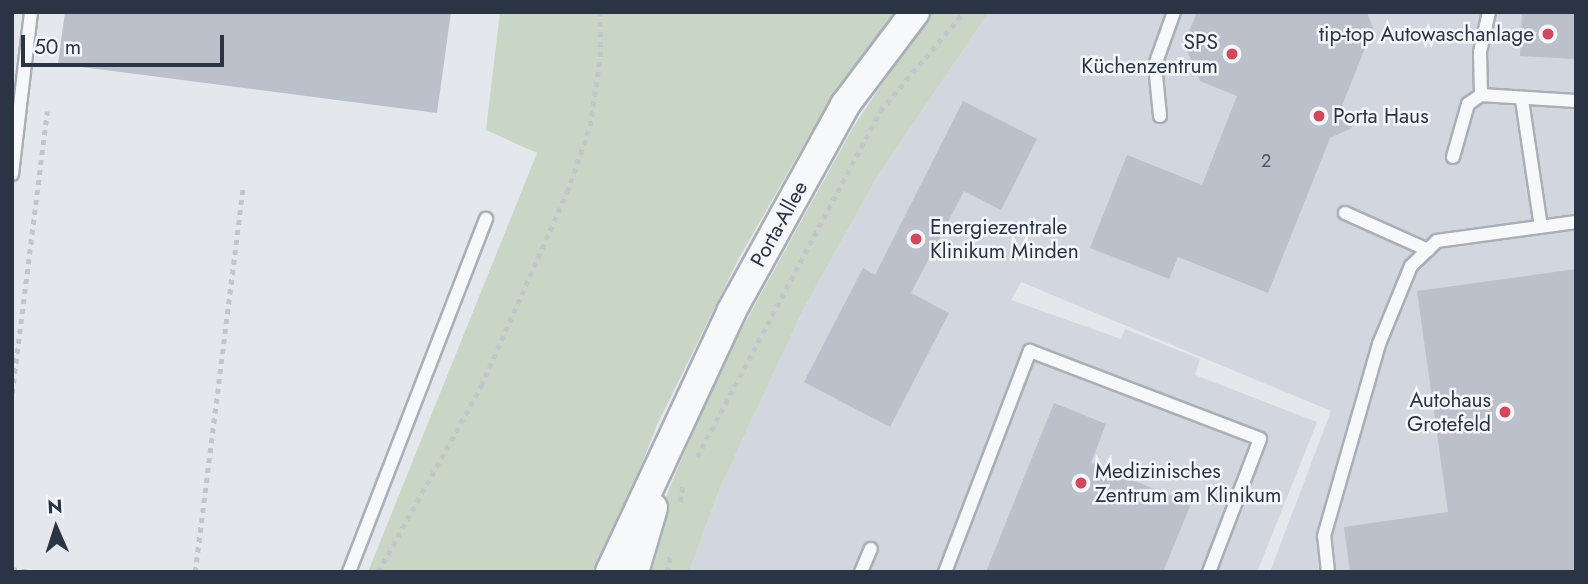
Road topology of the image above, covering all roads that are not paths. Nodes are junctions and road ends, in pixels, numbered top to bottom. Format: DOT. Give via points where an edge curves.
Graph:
graph roads {
  1 [pos="31,12"];
  2 [pos="915,12"];
  3 [pos="1174,12"];
  4 [pos="1489,12"];
  5 [pos="1481,95"];
  6 [pos="1522,100"];
  7 [pos="1576,101"];
  8 [pos="1160,116"];
  9 [pos="1453,158"];
  10 [pos="12,174"];
  11 [pos="1345,213"];
  12 [pos="486,219"];
  13 [pos="1576,222"];
  14 [pos="1541,227"];
  15 [pos="1428,250"];
  16 [pos="666,451"];
  17 [pos="871,549"];
  18 [pos="349,572"];
  19 [pos="610,572"];
  20 [pos="634,572"];
  21 [pos="861,572"];
  22 [pos="945,572"];
  23 [pos="1209,572"];
  24 [pos="1328,572"];
  1 -- 10 [label="lane"];
  2 -- 16 [label="street, Porta-Allee" via="845,104 732,310"];
  3 -- 8 [label="lane" via="1155,65"];
  4 -- 5 [label="lane" via="1480,52"];
  5 -- 6 [label="lane"];
  5 -- 9 [label="lane" via="1468,104"];
  6 -- 7 [label="lane"];
  6 -- 14 [label="lane"];
  11 -- 15 [label="lane"];
  12 -- 18 [label="lane"];
  13 -- 14 [label="lane"];
  14 -- 15 [label="lane" via="1437,242"];
  15 -- 24 [label="lane" via="1411,266 1380,344 1324,536"];
  16 -- 19 [label="street, Porta-Allee"];
  16 -- 20 [label="street, Porta-Allee"];
  17 -- 21 [label="lane"];
  22 -- 23 [label="lane" via="1030,351 1260,439"];
}
